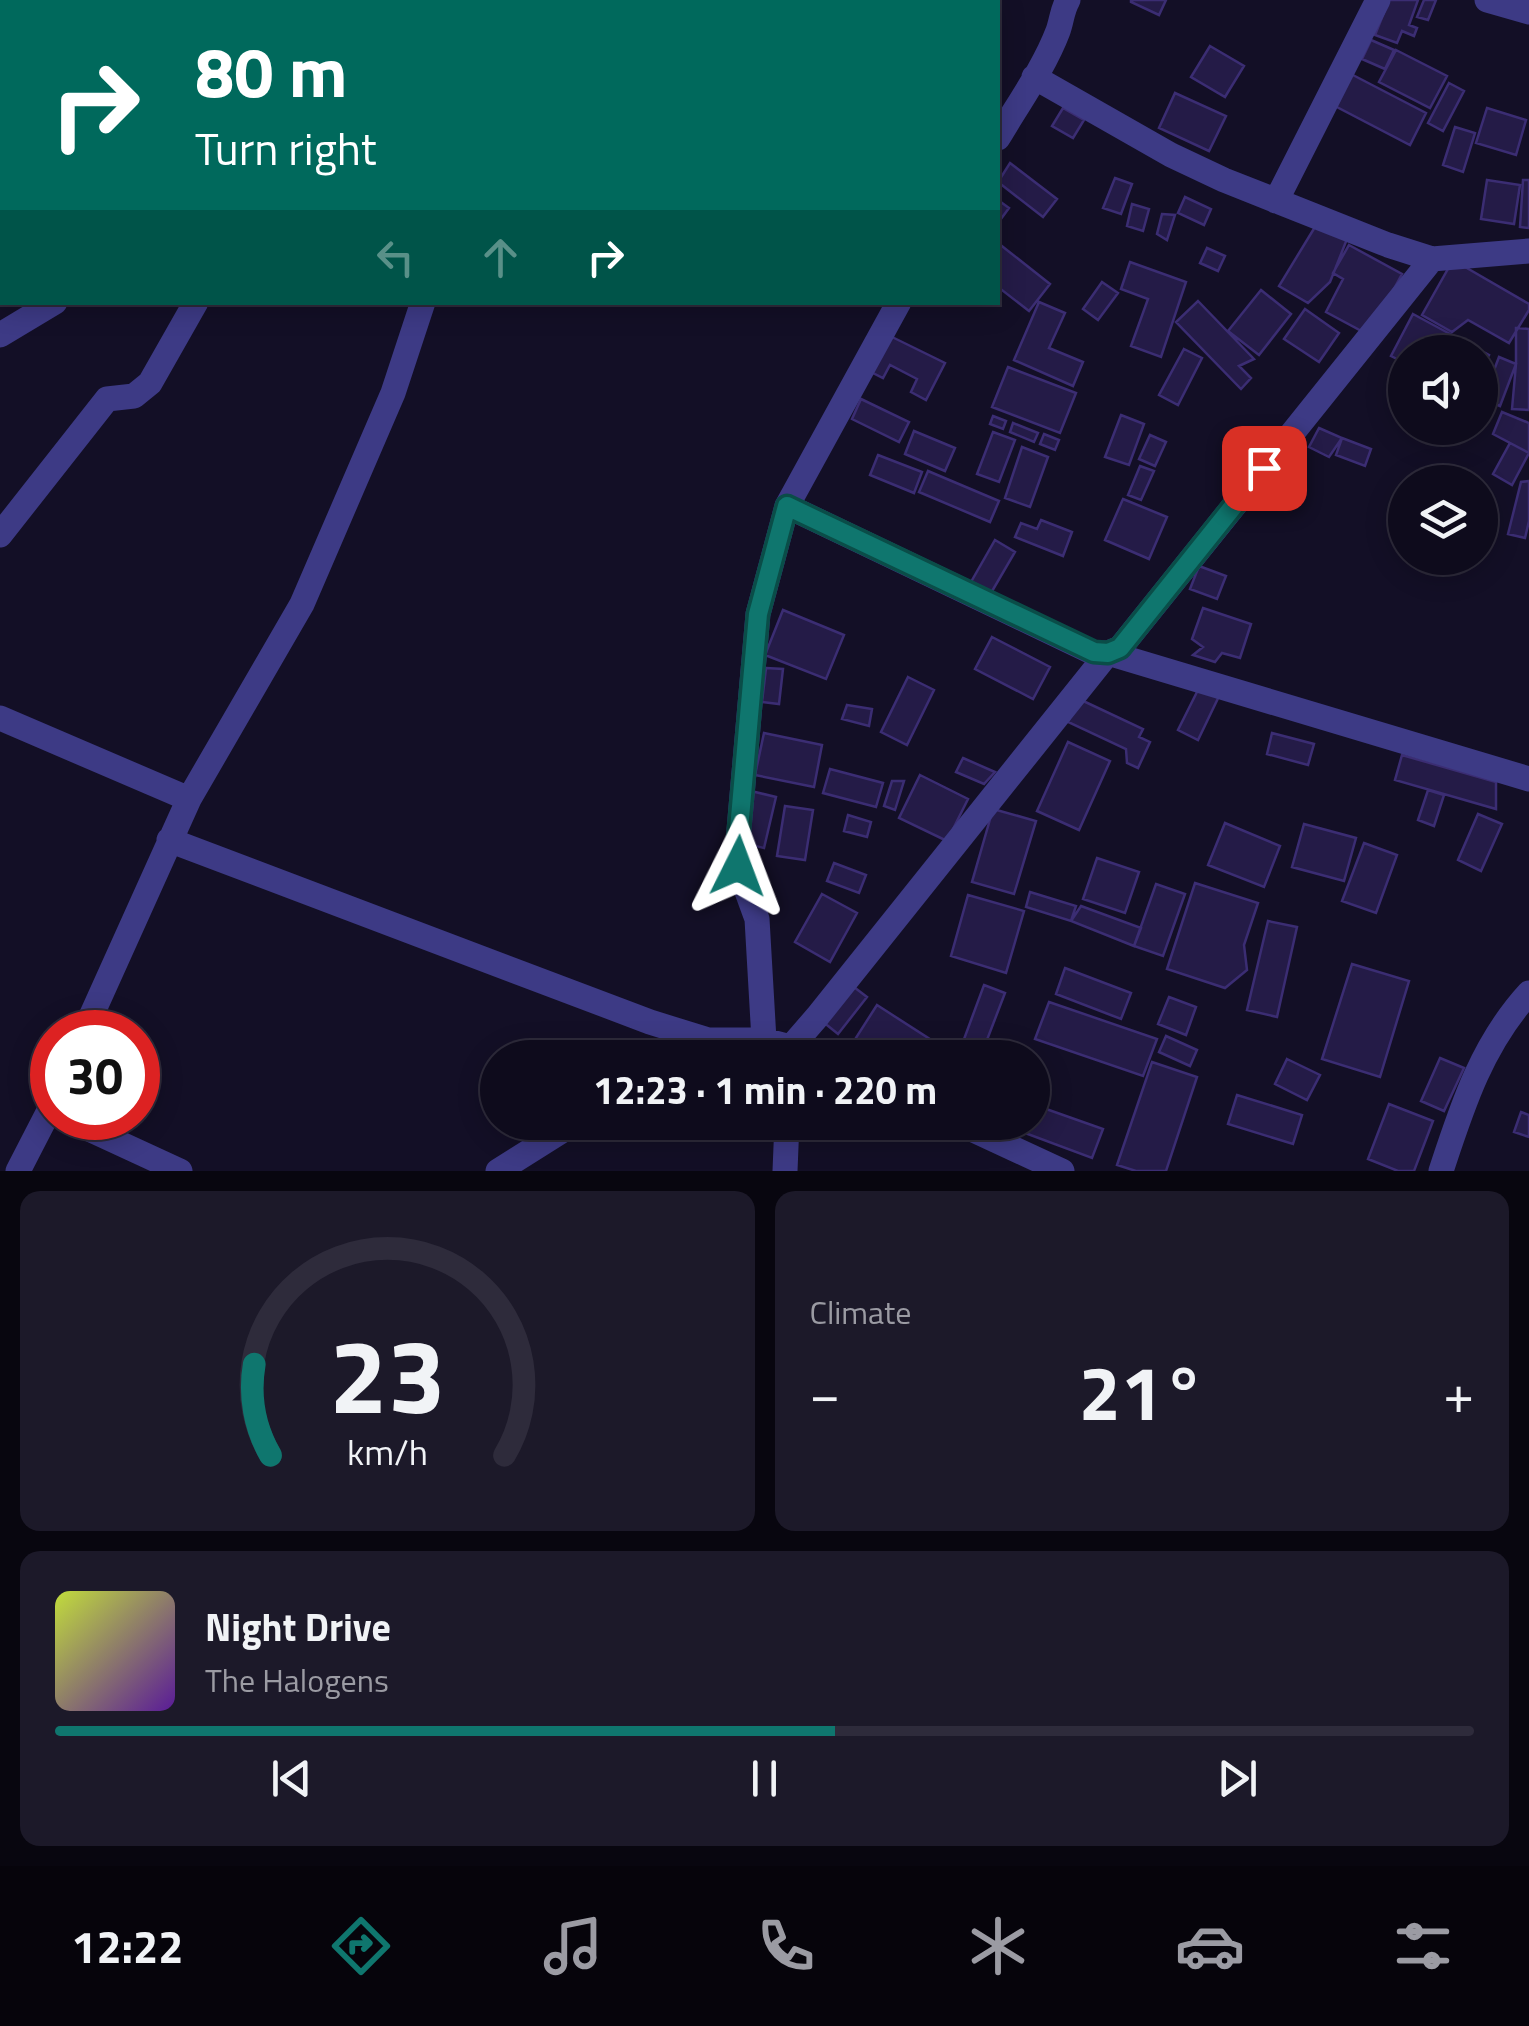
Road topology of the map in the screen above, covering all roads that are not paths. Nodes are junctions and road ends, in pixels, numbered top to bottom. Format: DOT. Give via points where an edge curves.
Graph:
graph roads {
  1 [pos="1378,0"];
  2 [pos="1487,0"];
  3 [pos="1063,3"];
  4 [pos="1529,12"];
  5 [pos="1034,78"];
  6 [pos="1000,135"];
  7 [pos="1276,200"];
  8 [pos="1529,251"];
  9 [pos="1432,259"];
  10 [pos="51,305"];
  11 [pos="194,305"];
  12 [pos="422,305"];
  13 [pos="897,305"];
  14 [pos="0,335"];
  15 [pos="787,506"];
  16 [pos="0,535"];
  17 [pos="1108,653"];
  18 [pos="0,718"];
  19 [pos="1529,779"];
  20 [pos="189,798"];
  21 [pos="169,840"];
  22 [pos="1529,993"];
  23 [pos="94,1010"];
  24 [pos="708,1040"];
  25 [pos="764,1040"];
  26 [pos="806,1040"];
  27 [pos="37,1140"];
  28 [pos="115,1140"];
  29 [pos="547,1140"];
  30 [pos="787,1140"];
  31 [pos="995,1140"];
  32 [pos="18,1171"];
  33 [pos="180,1171"];
  34 [pos="498,1171"];
  35 [pos="785,1171"];
  36 [pos="1062,1171"];
  37 [pos="1441,1171"];
  1 -- 7 [label="street"];
  2 -- 4 [label="street"];
  3 -- 5 [label="street" via="1058,30"];
  5 -- 6 [label="street"];
  5 -- 7 [label="street" via="1171,155"];
  7 -- 9 [label="street"];
  8 -- 9 [label="street"];
  9 -- 17 [label="street" via="1120,648"];
  10 -- 14 [label="street"];
  11 -- 16 [label="street" via="150,383 134,396 108,399"];
  12 -- 20 [label="street" via="394,392 302,604"];
  13 -- 15 [label="street"];
  15 -- 17 [label="street"];
  15 -- 25 [label="street" via="758,614 737,852 757,919"];
  17 -- 19 [label="street"];
  17 -- 26 [label="street" via="817,1017"];
  18 -- 20 [label="street"];
  20 -- 21 [label="street"];
  21 -- 23 [label="street"];
  21 -- 24 [label="street"];
  22 -- 37 [label="street" via="1486,1053"];
  27 -- 32 [label="street"];
  28 -- 33 [label="street"];
  29 -- 34 [label="street"];
  30 -- 35 [label="street"];
  31 -- 36 [label="street"];
}
